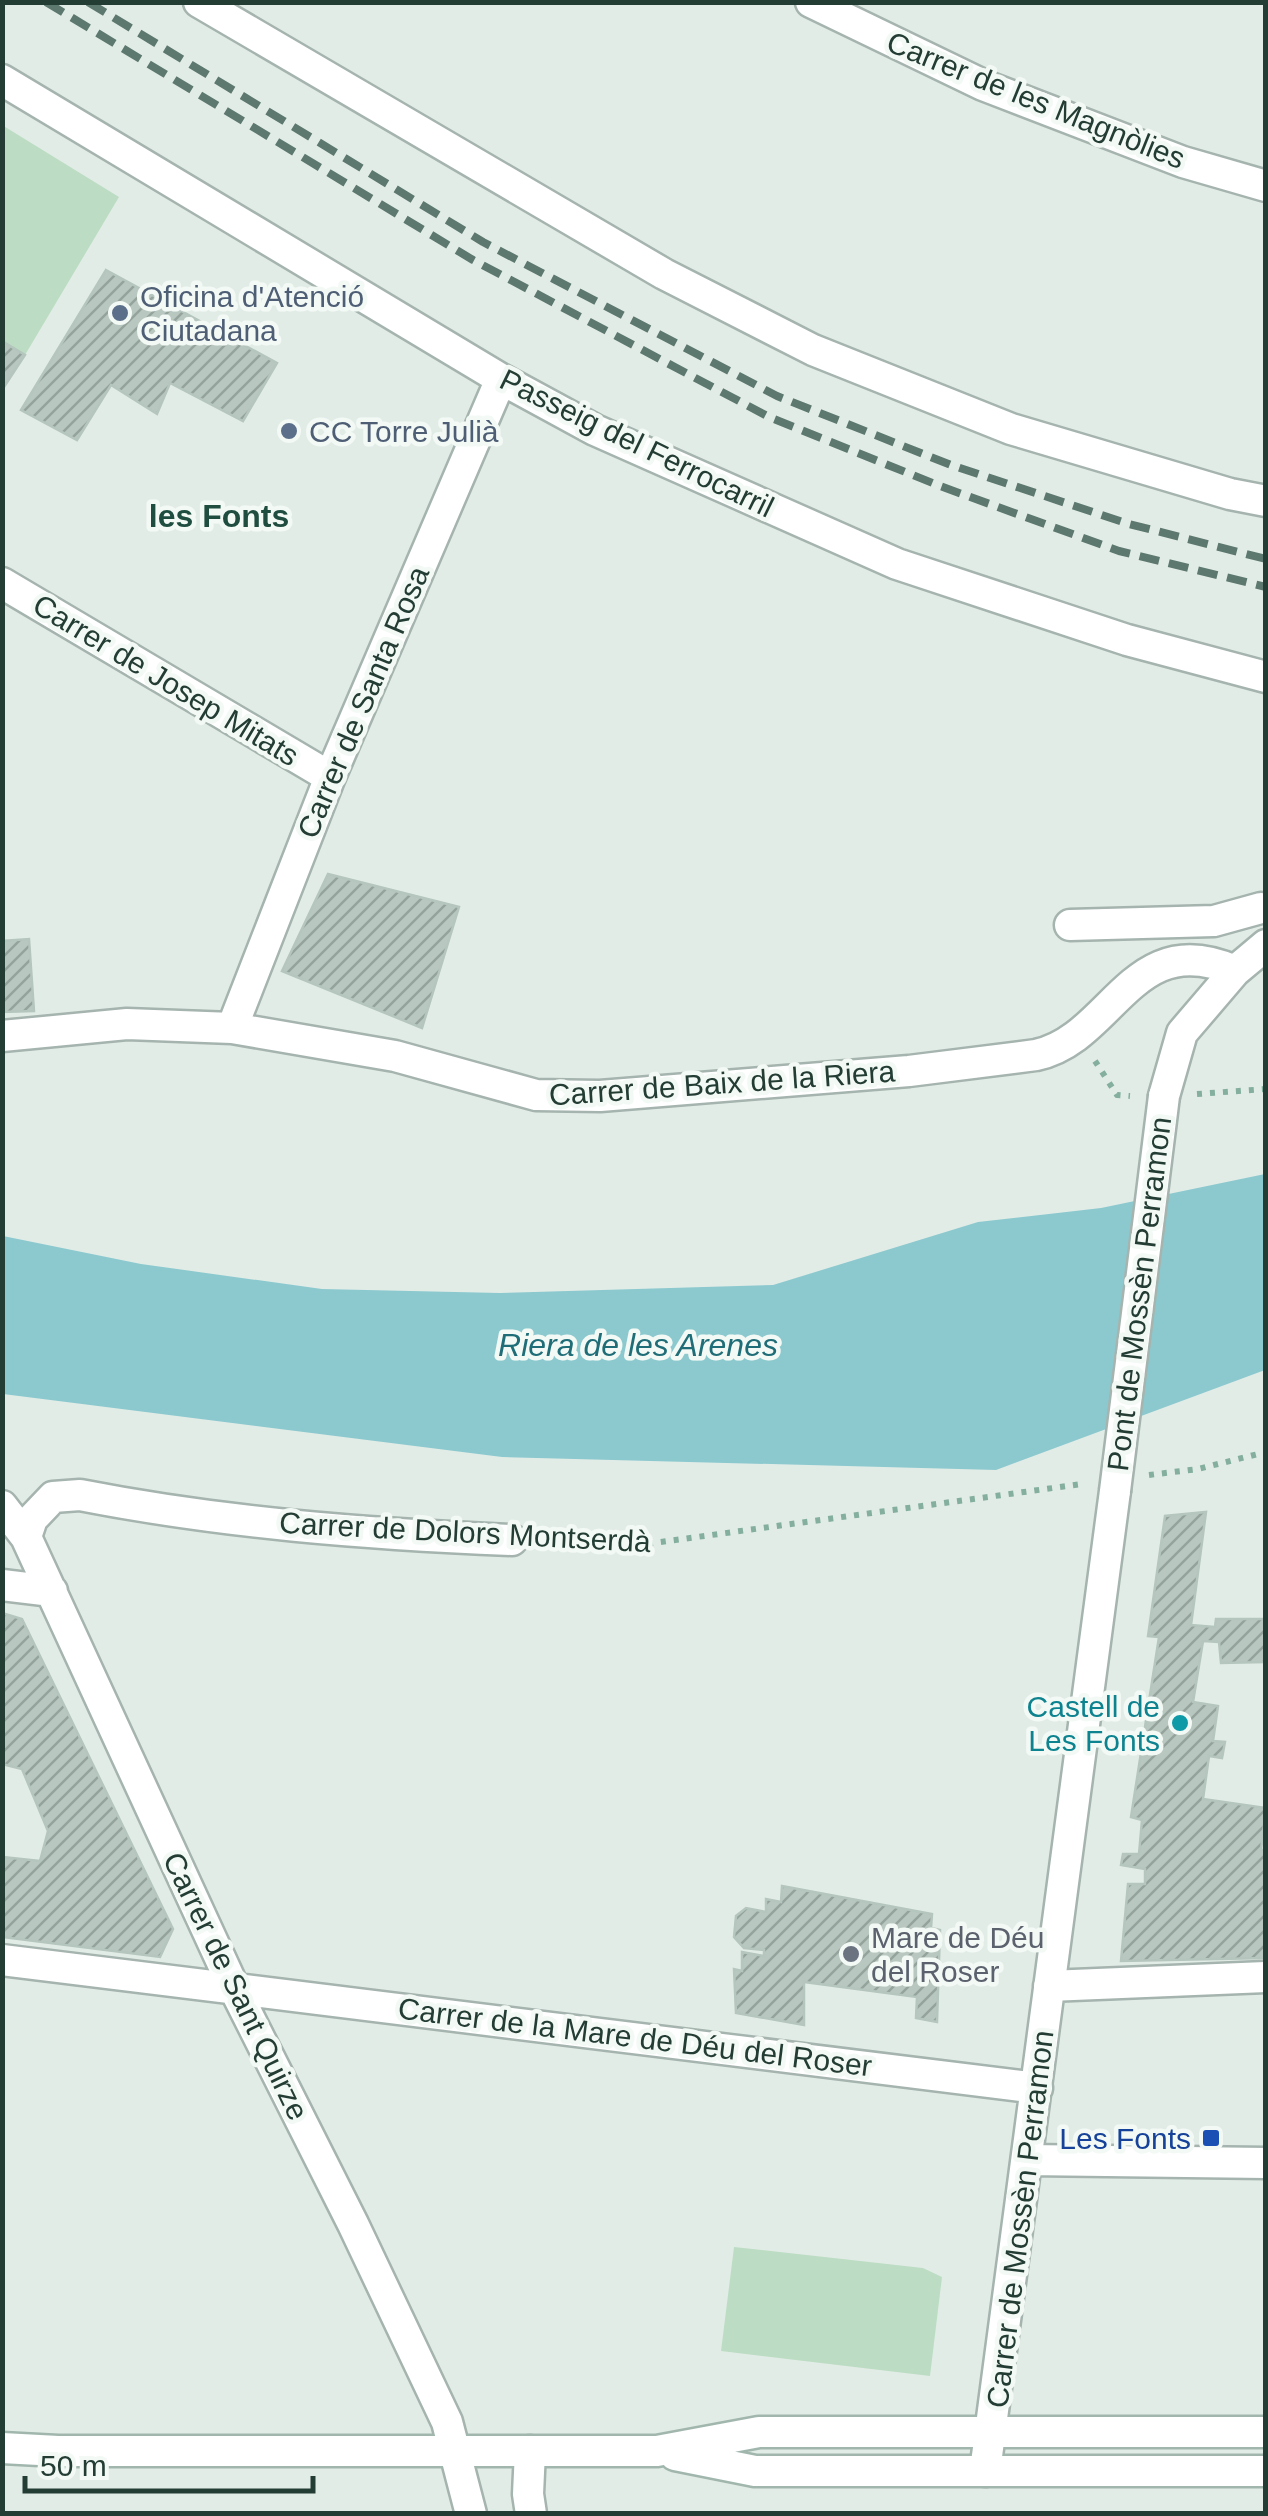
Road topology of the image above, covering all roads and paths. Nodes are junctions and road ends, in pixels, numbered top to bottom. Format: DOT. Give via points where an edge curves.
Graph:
graph roads {
  1 [pos="198,2"];
  2 [pos="811,2"];
  3 [pos="2,80"];
  4 [pos="1266,186"];
  5 [pos="501,379"];
  6 [pos="1266,501"];
  7 [pos="2,583"];
  8 [pos="1266,677"];
  9 [pos="330,776"];
  10 [pos="1261,908"];
  11 [pos="1070,925"];
  12 [pos="1266,945"];
  13 [pos="1235,971"];
  14 [pos="232,1028"];
  15 [pos="1078,1034"];
  16 [pos="2,1036"];
  17 [pos="1266,1089"];
  18 [pos="1150,1095"];
  19 [pos="1115,1491"];
  20 [pos="967,1501"];
  21 [pos="2,1506"];
  22 [pos="29,1528"];
  23 [pos="512,1540"];
  24 [pos="2,1585"];
  25 [pos="52,1592"];
  26 [pos="2,1960"];
  27 [pos="1266,1977"];
  28 [pos="233,1986"];
  29 [pos="1049,1986"];
  30 [pos="1037,2088"];
  31 [pos="1027,2160"];
  32 [pos="1266,2163"];
  33 [pos="993,2432"];
  34 [pos="1266,2432"];
  35 [pos="2,2448"];
  36 [pos="458,2451"];
  37 [pos="530,2451"];
  38 [pos="657,2452"];
  39 [pos="985,2471"];
  40 [pos="1266,2471"];
  41 [pos="471,2514"];
  42 [pos="532,2514"];
  1 -- 6 [label="street" via="664,274 812,350 1012,429"];
  2 -- 4 [label="street, Carrer de les Magnòlies" via="1001,92 1183,162"];
  3 -- 5 [label="street, Passeig del Ferrocarril"];
  5 -- 8 [label="street, Passeig del Ferrocarril" via="611,437 897,564 1126,640"];
  5 -- 9 [label="street, Carrer de Santa Rosa"];
  7 -- 9 [label="street, Carrer de Josep Mitats"];
  9 -- 14 [label="street, Carrer de Santa Rosa"];
  10 -- 11 [label="street" via="1214,921"];
  12 -- 13 [label="street"];
  13 -- 15 [label="street, Carrer de Baix de la Riera" via="1190,958 1160,967 1120,991"];
  13 -- 18 [label="street" via="1182,1033"];
  14 -- 15 [label="street, Carrer de Baix de la Riera" via="395,1056 536,1095 600,1096 1005,1060 1053,1051"];
  14 -- 16 [label="street, Carrer de Baix de la Riera" via="128,1024"];
  15 -- 18 [label="path" via="1117,1094"];
  17 -- 18 [label="path"];
  18 -- 19 [label="street, Pont de Mossèn Perramon, bridge"];
  19 -- 29 [label="street, Carrer de Mossèn Perramon"];
  20 -- 23 [label="path, Carrer de Dolors Montserdà" via="646,1544"];
  21 -- 22 [label="street, Carrer de Sant Quirze"];
  22 -- 23 [label="street, Carrer de Dolors Montserdà" via="53,1498 80,1495 300,1528"];
  22 -- 25 [label="street, Carrer de Sant Quirze"];
  24 -- 25 [label="street"];
  25 -- 28 [label="street, Carrer de Sant Quirze"];
  26 -- 28 [label="street, Carrer de la Mare de Déu del Roser"];
  27 -- 29 [label="street"];
  28 -- 30 [label="street, Carrer de la Mare de Déu del Roser"];
  28 -- 36 [label="street, Carrer de Sant Quirze" via="354,2224"];
  29 -- 30 [label="street, Carrer de Mossèn Perramon"];
  30 -- 31 [label="street, Carrer de Mossèn Perramon"];
  31 -- 32 [label="street"];
  31 -- 33 [label="street, Carrer de Mossèn Perramon"];
  33 -- 34 [label="street"];
  33 -- 38 [label="street" via="759,2432"];
  33 -- 39 [label="street, Carrer de Mossèn Perramon"];
  35 -- 36 [label="street"];
  36 -- 37 [label="street"];
  36 -- 41 [label="street, Carrer de Sant Quirze"];
  37 -- 38 [label="street"];
  37 -- 42 [label="street"];
  38 -- 39 [label="street" via="755,2472"];
  39 -- 40 [label="street"];
}
